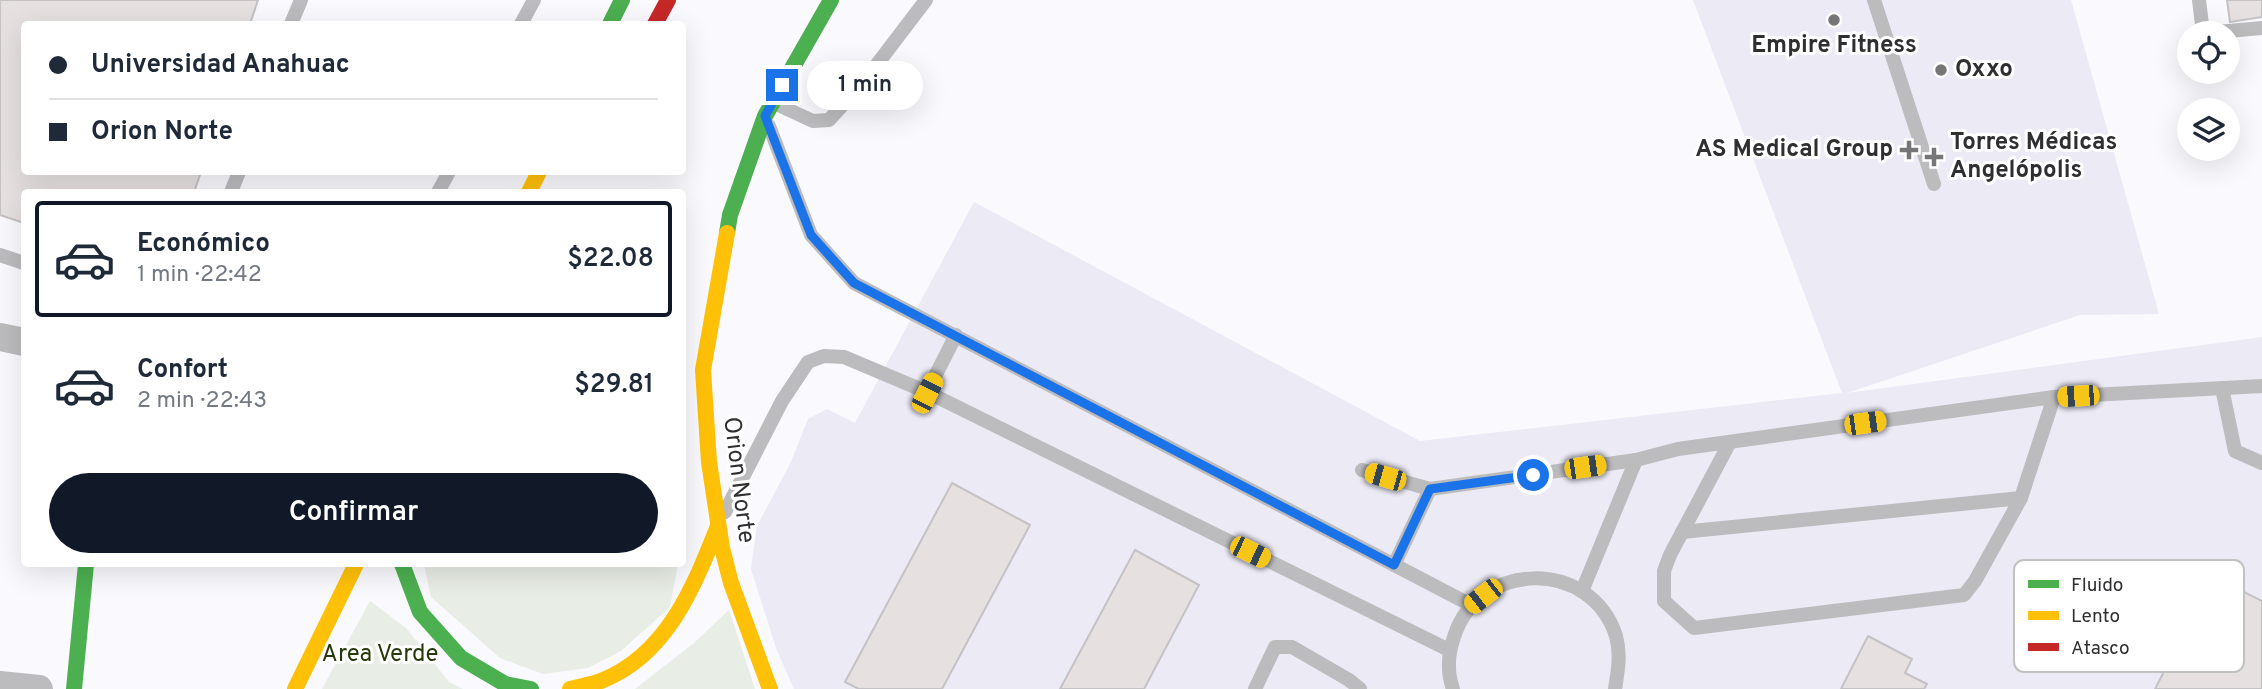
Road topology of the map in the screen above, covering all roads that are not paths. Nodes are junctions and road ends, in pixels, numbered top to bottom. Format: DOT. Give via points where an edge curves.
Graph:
graph roads {
  1 [pos="301,0"];
  2 [pos="534,0"];
  3 [pos="622,0"];
  4 [pos="668,0"];
  5 [pos="831,0"];
  6 [pos="926,0"];
  7 [pos="1874,0"];
  8 [pos="2199,0"];
  9 [pos="292,21"];
  10 [pos="523,21"];
  11 [pos="612,21"];
  12 [pos="658,21"];
  13 [pos="2202,21"];
  14 [pos="2262,28"];
  15 [pos="2240,30"];
  16 [pos="769,109"];
  17 [pos="1934,184"];
  18 [pos="0,255"];
  19 [pos="21,262"];
  20 [pos="956,335"];
  21 [pos="0,337"];
  22 [pos="21,341"];
  23 [pos="691,349"];
  24 [pos="703,370"];
  25 [pos="2262,386"];
  26 [pos="2222,388"];
  27 [pos="927,393"];
  28 [pos="2054,397"];
  29 [pos="1730,442"];
  30 [pos="1636,460"];
  31 [pos="2262,463"];
  32 [pos="1362,470"];
  33 [pos="1430,489"];
  34 [pos="2021,498"];
  35 [pos="718,526"];
  36 [pos="1682,532"];
  37 [pos="1394,565"];
  38 [pos="86,567"];
  39 [pos="355,567"];
  40 [pos="403,567"];
  41 [pos="1582,591"];
  42 [pos="1471,605"];
  43 [pos="1449,650"];
  44 [pos="1354,684"];
  45 [pos="0,685"];
  46 [pos="38,689"];
  47 [pos="74,689"];
  48 [pos="295,689"];
  49 [pos="531,689"];
  50 [pos="570,689"];
  51 [pos="770,689"];
  52 [pos="1255,689"];
  53 [pos="1453,689"];
  54 [pos="1615,689"];
  1 -- 9 [label="lane"];
  2 -- 10 [label="lane"];
  3 -- 11 [label="street"];
  4 -- 12 [label="street"];
  5 -- 16 [label="street, Orion Norte"];
  6 -- 16 [label="lane" via="829,120 813,121"];
  7 -- 17 [label="lane"];
  8 -- 13 [label="lane"];
  14 -- 15 [label="lane"];
  16 -- 20 [label="lane" via="811,235 854,283"];
  16 -- 24 [label="street, Orion Norte" via="730,215"];
  18 -- 19 [label="lane"];
  20 -- 27 [label="lane"];
  20 -- 37 [label="lane"];
  21 -- 22 [label="street"];
  23 -- 24 [label="street"];
  24 -- 35 [label="street, Orion Norte"];
  25 -- 26 [label="lane"];
  26 -- 28 [label="lane"];
  26 -- 31 [label="lane" via="2235,451"];
  27 -- 35 [label="lane" via="844,357 824,356 808,362 782,401"];
  27 -- 43 [label="lane"];
  28 -- 29 [label="lane"];
  28 -- 34 [label="lane"];
  29 -- 30 [label="lane"];
  29 -- 36 [label="lane"];
  30 -- 33 [label="lane"];
  30 -- 41 [label="lane"];
  32 -- 33 [label="lane"];
  33 -- 37 [label="lane"];
  34 -- 36 [label="lane"];
  34 -- 36 [label="lane" via="1964,595 1694,628 1664,601 1664,571"];
  35 -- 50 [label="street" via="684,604 662,636 623,671 595,685"];
  35 -- 51 [label="street, Orion Norte" via="731,583"];
  37 -- 42 [label="lane"];
  38 -- 47 [label="street"];
  39 -- 48 [label="street"];
  40 -- 49 [label="street" via="420,612 461,658 505,684"];
  41 -- 42 [label="lane" via="1555,579 1524,578 1495,586"];
  41 -- 54 [label="lane" via="1603,611 1616,636 1620,663"];
  42 -- 43 [label="lane"];
  43 -- 53 [label="lane"];
  44 -- 52 [label="lane" via="1292,647 1275,647"];
  45 -- 46 [label="street"];
}
